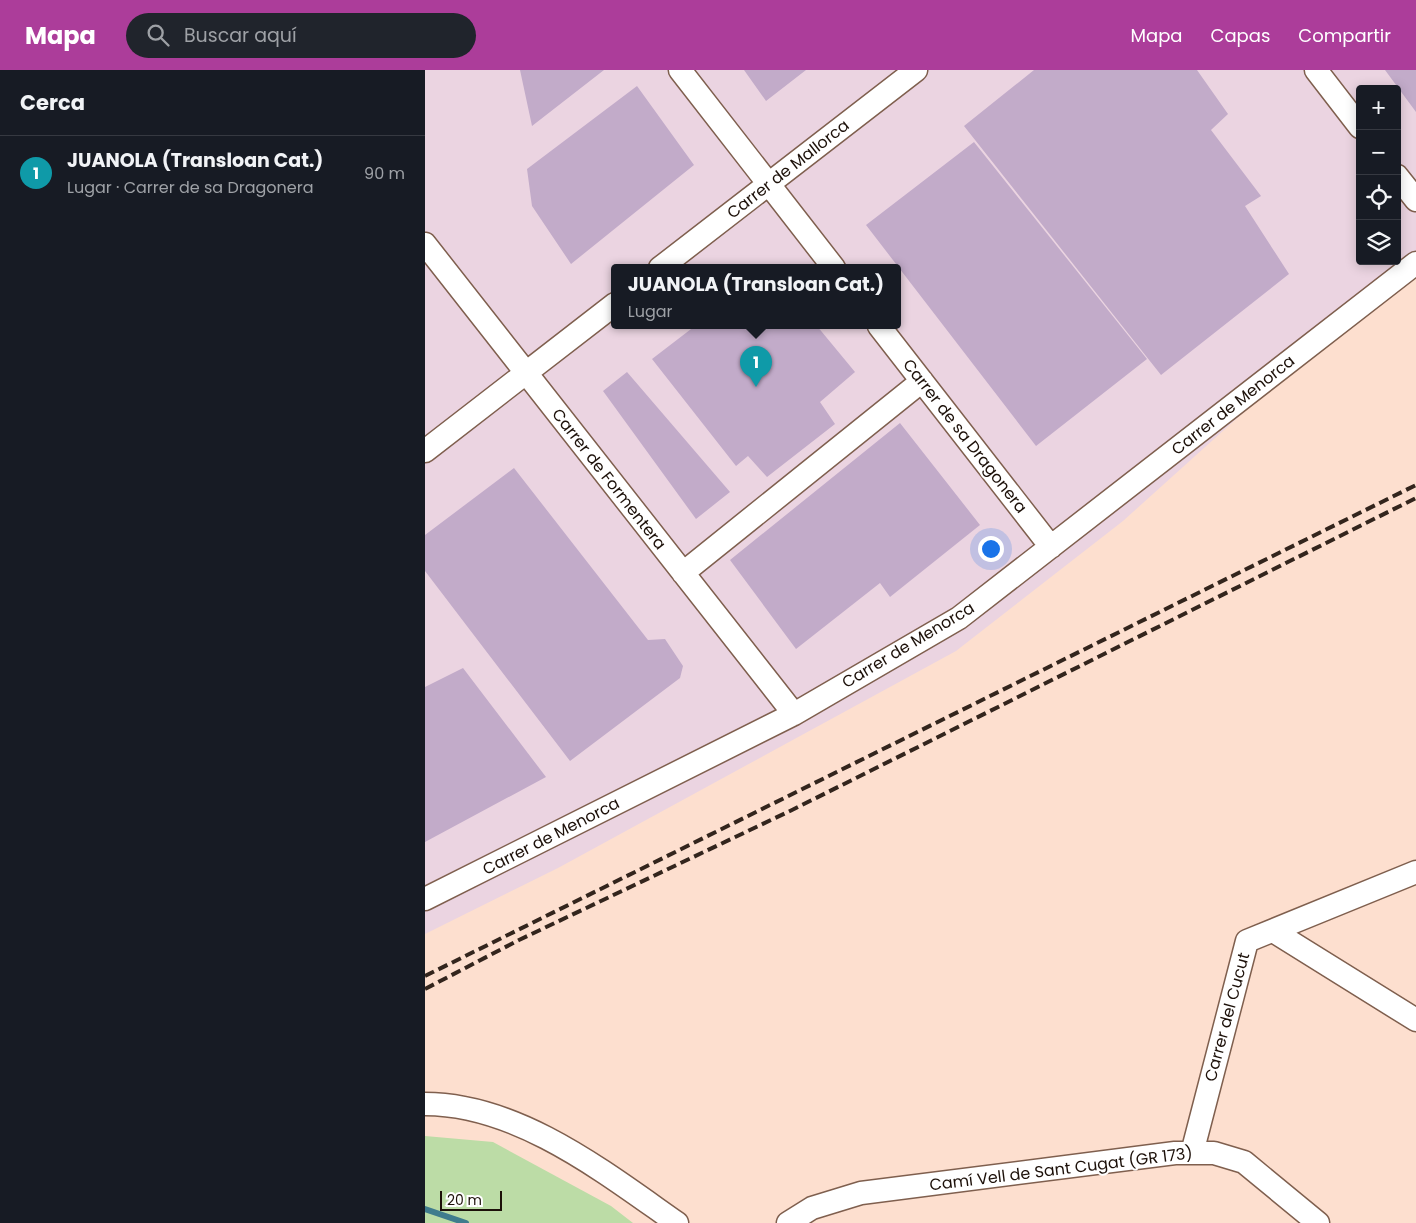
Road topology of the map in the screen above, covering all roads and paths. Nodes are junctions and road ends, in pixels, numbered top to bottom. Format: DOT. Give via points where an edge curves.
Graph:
graph roads {
  1 [pos="680,70"];
  2 [pos="916,70"];
  3 [pos="1315,70"];
  4 [pos="1356,122"];
  5 [pos="1401,181"];
  6 [pos="769,184"];
  7 [pos="1416,200"];
  8 [pos="425,244"];
  9 [pos="1416,263"];
  10 [pos="665,264"];
  11 [pos="832,264"];
  12 [pos="611,307"];
  13 [pos="881,329"];
  14 [pos="526,372"];
  15 [pos="922,381"];
  16 [pos="425,451"];
  17 [pos="1051,547"];
  18 [pos="683,573"];
  19 [pos="794,714"];
  20 [pos="1416,872"];
  21 [pos="425,899"];
  22 [pos="1273,931"];
  23 [pos="1416,1020"];
  24 [pos="425,1104"];
  25 [pos="1193,1153"];
  26 [pos="677,1223"];
  27 [pos="788,1223"];
  28 [pos="1318,1223"];
  1 -- 6 [label="street"];
  2 -- 6 [label="street, Carrer de Mallorca"];
  3 -- 4 [label="street"];
  5 -- 7 [label="street"];
  6 -- 10 [label="street, Carrer de Mallorca"];
  6 -- 11 [label="street"];
  8 -- 14 [label="street, Carrer de Formentera"];
  9 -- 17 [label="street, Carrer de Menorca"];
  12 -- 14 [label="street"];
  13 -- 15 [label="street, Carrer de sa Dragonera"];
  14 -- 16 [label="street"];
  14 -- 18 [label="street, Carrer de Formentera"];
  15 -- 17 [label="street, Carrer de sa Dragonera"];
  15 -- 18 [label="street"];
  17 -- 19 [label="street, Carrer de Menorca" via="959,618"];
  18 -- 19 [label="street, Carrer de Formentera"];
  19 -- 21 [label="street, Carrer de Menorca"];
  20 -- 22 [label="street, Carrer del Cucut"];
  22 -- 23 [label="street"];
  22 -- 25 [label="street, Carrer del Cucut" via="1247,941"];
  24 -- 26 [label="street" via="467,1108 496,1116 585,1158"];
  25 -- 27 [label="street, Camí Vell de Sant Cugat (GR 173)" via="861,1193 812,1208"];
  25 -- 28 [label="street, Camí Vell de Sant Cugat (GR 173)" via="1213,1153 1244,1162"];
}
